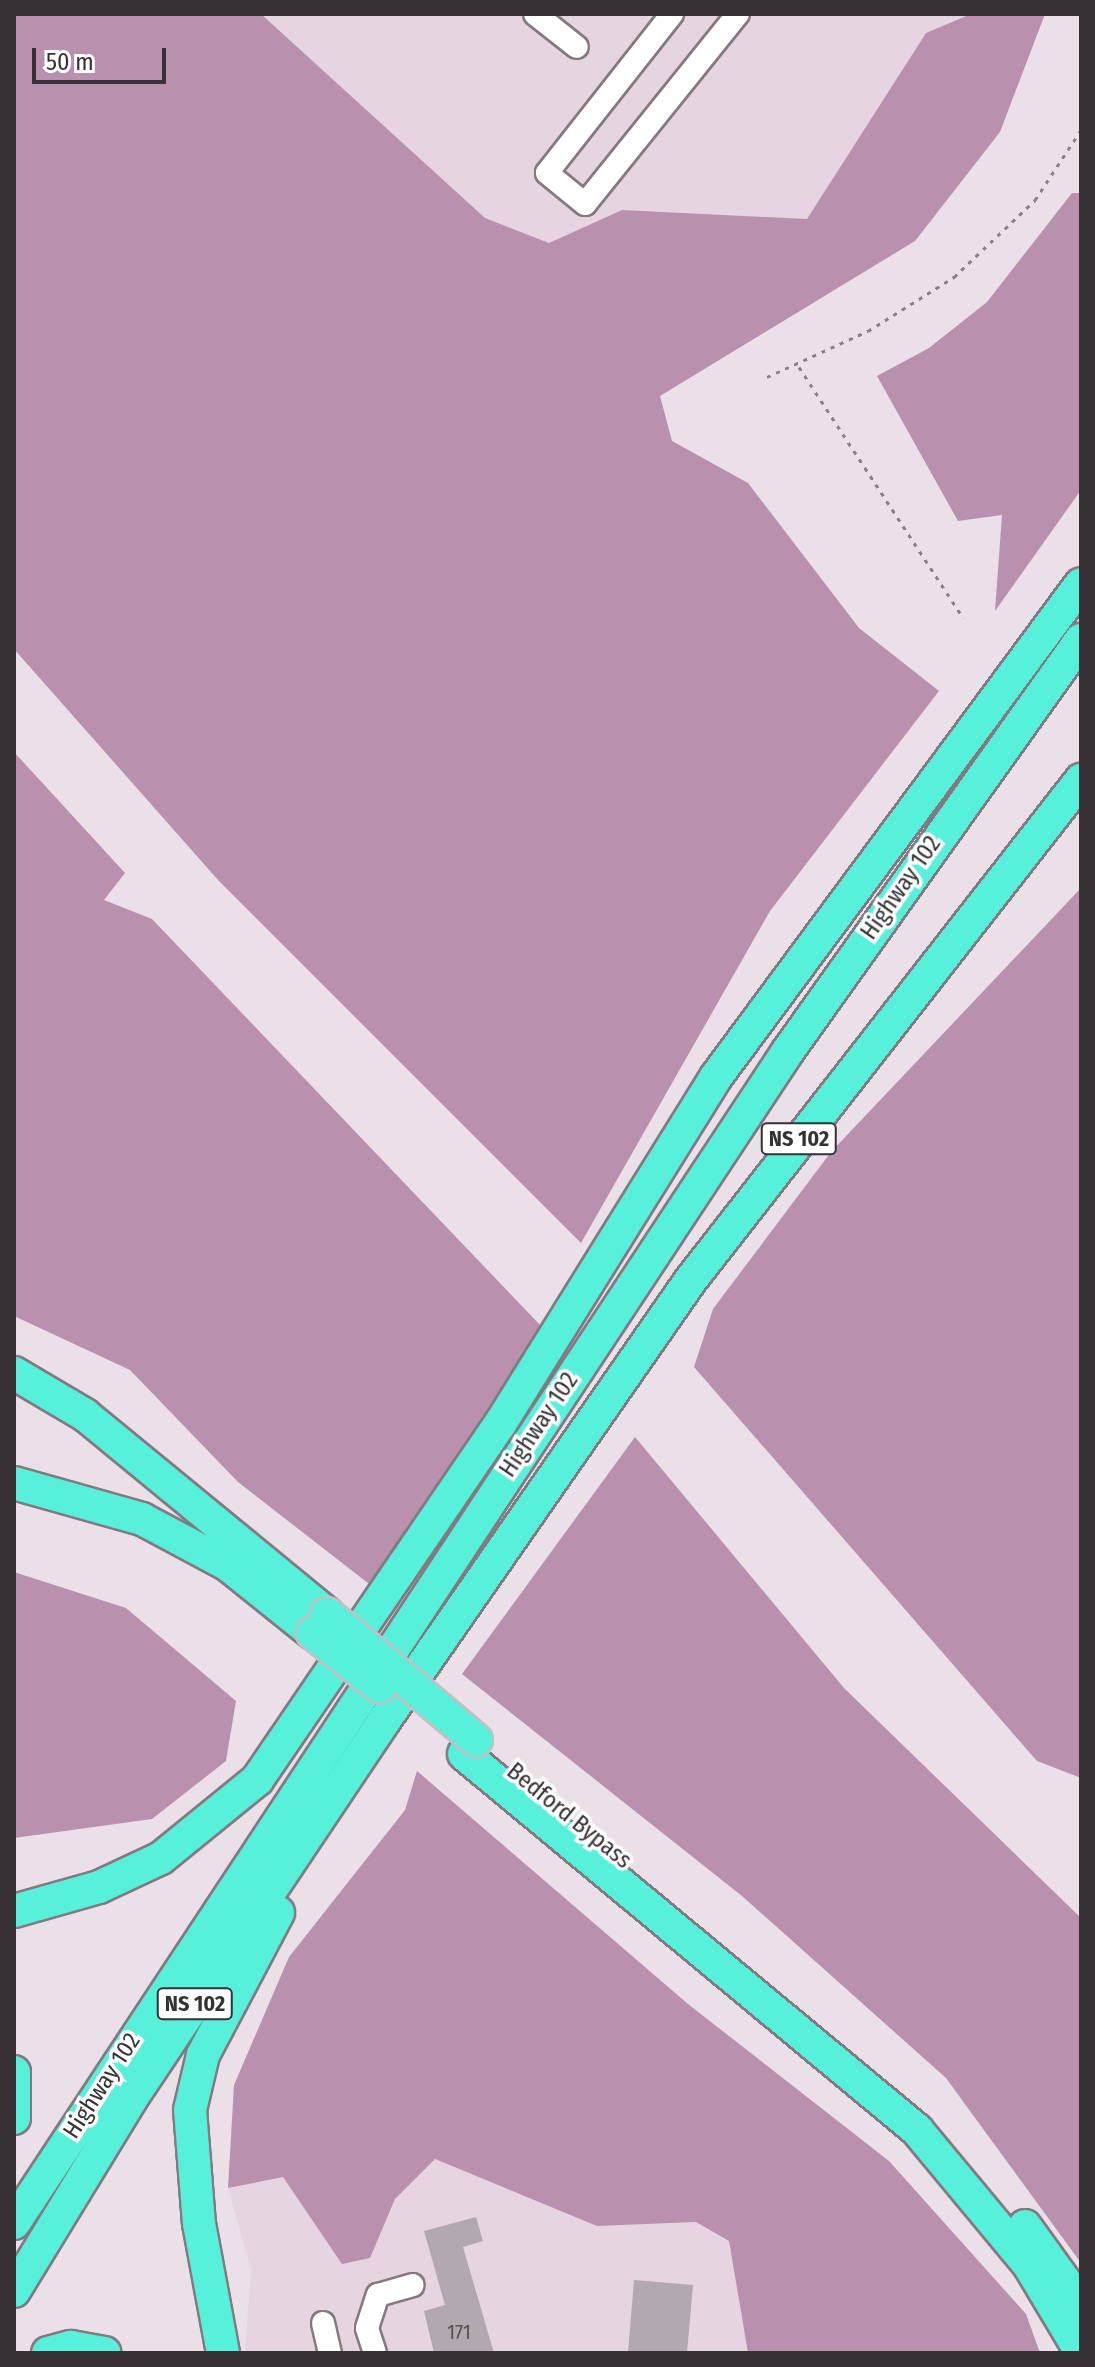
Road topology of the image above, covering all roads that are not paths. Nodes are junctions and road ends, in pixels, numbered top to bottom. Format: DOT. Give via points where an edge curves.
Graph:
graph roads {
  1 [pos="535,14"];
  2 [pos="672,14"];
  3 [pos="738,14"];
  4 [pos="577,47"];
  5 [pos="1081,584"];
  6 [pos="1081,640"];
  7 [pos="958,744"];
  8 [pos="1081,780"];
  9 [pos="14,1373"];
  10 [pos="524,1448"];
  11 [pos="14,1483"];
  12 [pos="320,1624"];
  13 [pos="384,1721"];
  14 [pos="470,1747"];
  15 [pos="14,1911"];
  16 [pos="14,2072"];
  17 [pos="14,2118"];
  18 [pos="14,2223"];
  19 [pos="413,2285"];
  20 [pos="14,2291"];
  21 [pos="1081,2304"];
  22 [pos="323,2323"];
  23 [pos="1081,2352"];
  24 [pos="48,2353"];
  25 [pos="104,2353"];
  26 [pos="223,2353"];
  27 [pos="330,2353"];
  28 [pos="375,2353"];
  1 -- 4 [label="lane"];
  2 -- 3 [label="lane" via="547,173 585,204"];
  5 -- 7 [label="highway"];
  6 -- 10 [label="highway, Highway 102 / NS 102" via="797,1038"];
  7 -- 10 [label="highway" via="883,876 536,1410"];
  7 -- 15 [label="highway" via="716,1077 500,1424 257,1780 161,1858 99,1887"];
  8 -- 13 [label="highway, Highway 102 / NS 102" via="690,1281"];
  9 -- 12 [label="highway, Bedford Bypass" via="85,1415"];
  10 -- 18 [label="highway, Highway 102 / NS 102"];
  11 -- 12 [label="highway, Bedford Bypass" via="142,1519 228,1565"];
  12 -- 14 [label="highway, Bedford Bypass, bridge"];
  13 -- 20 [label="highway, Highway 102 / NS 102" via="131,2099"];
  13 -- 26 [label="highway" via="203,2055 190,2110 194,2186"];
  14 -- 21 [label="highway, Bedford Bypass" via="850,2043 987,2179"];
  14 -- 23 [label="highway, Bedford Bypass" via="917,2130 1029,2265"];
  16 -- 17 [label="highway"];
  19 -- 28 [label="lane" via="378,2295 367,2328"];
  22 -- 27 [label="lane"];
  24 -- 25 [label="highway" via="71,2347"];
}
